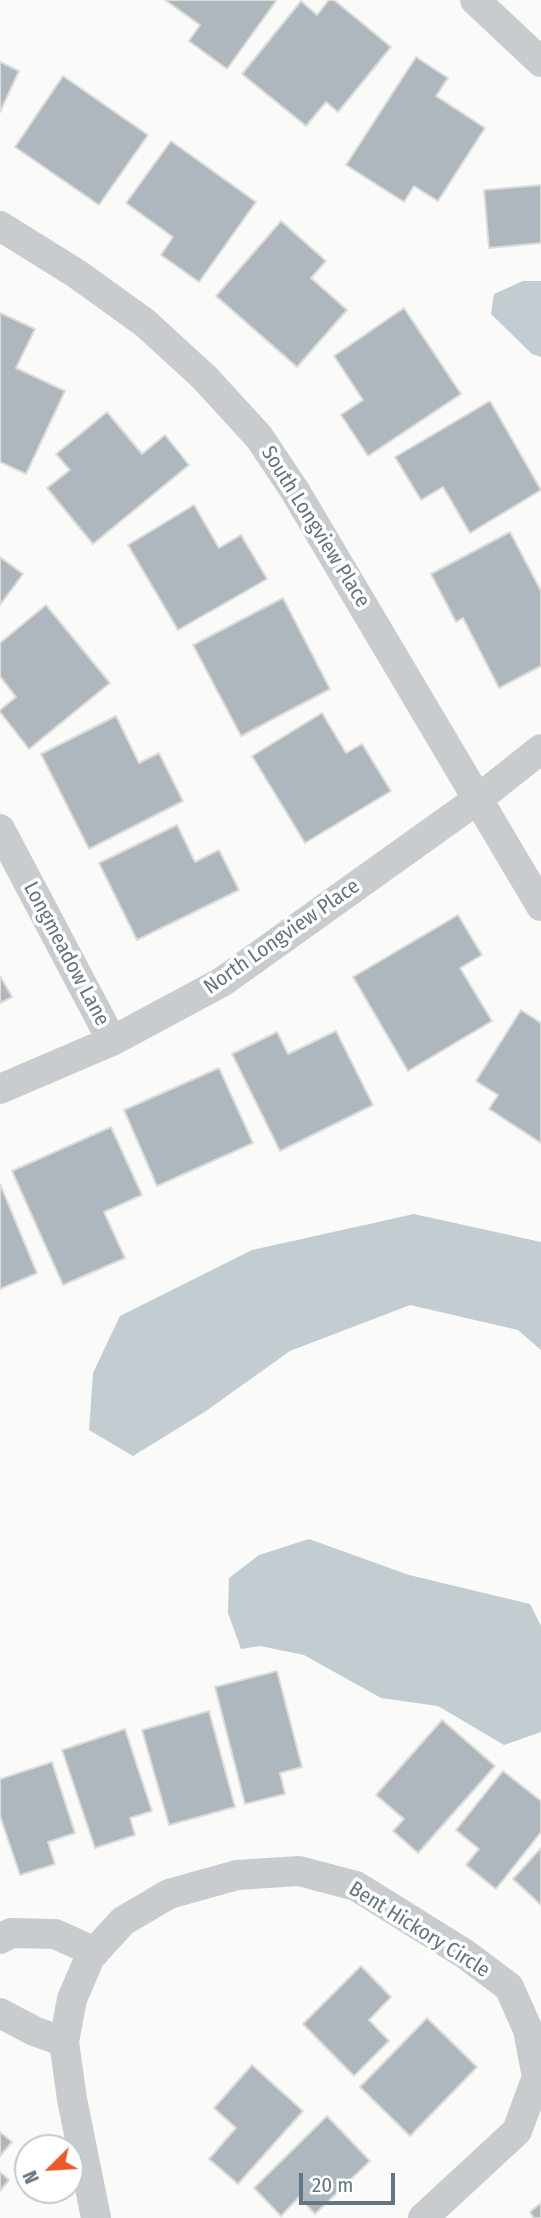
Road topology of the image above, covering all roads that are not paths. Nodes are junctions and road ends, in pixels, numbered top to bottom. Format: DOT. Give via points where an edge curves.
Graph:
graph roads {
  1 [pos="475,0"];
  2 [pos="541,62"];
  3 [pos="0,226"];
  4 [pos="541,748"];
  5 [pos="478,799"];
  6 [pos="0,829"];
  7 [pos="541,906"];
  8 [pos="111,1041"];
  9 [pos="0,1089"];
  10 [pos="0,1939"];
  11 [pos="95,1952"];
  12 [pos="0,2013"];
  13 [pos="64,2042"];
  14 [pos="96,2218"];
  15 [pos="423,2218"];
  1 -- 2 [label="street"];
  3 -- 5 [label="street, South Longview Place" via="145,323 205,378 259,437"];
  4 -- 5 [label="street, North Longview Place"];
  5 -- 7 [label="street, South Longview Place"];
  5 -- 8 [label="street, North Longview Place" via="222,982"];
  6 -- 8 [label="street, Longmeadow Lane"];
  8 -- 9 [label="street, North Longview Place"];
  10 -- 11 [label="street" via="11,1933 55,1934"];
  11 -- 13 [label="street, Bent Hickory Circle" via="72,1999"];
  11 -- 15 [label="street, Bent Hickory Circle" via="123,1921 169,1894 237,1875 299,1871 356,1886 509,1987 528,2030 537,2077 517,2131"];
  12 -- 13 [label="street"];
  13 -- 14 [label="street, Bent Hickory Circle"];
}
